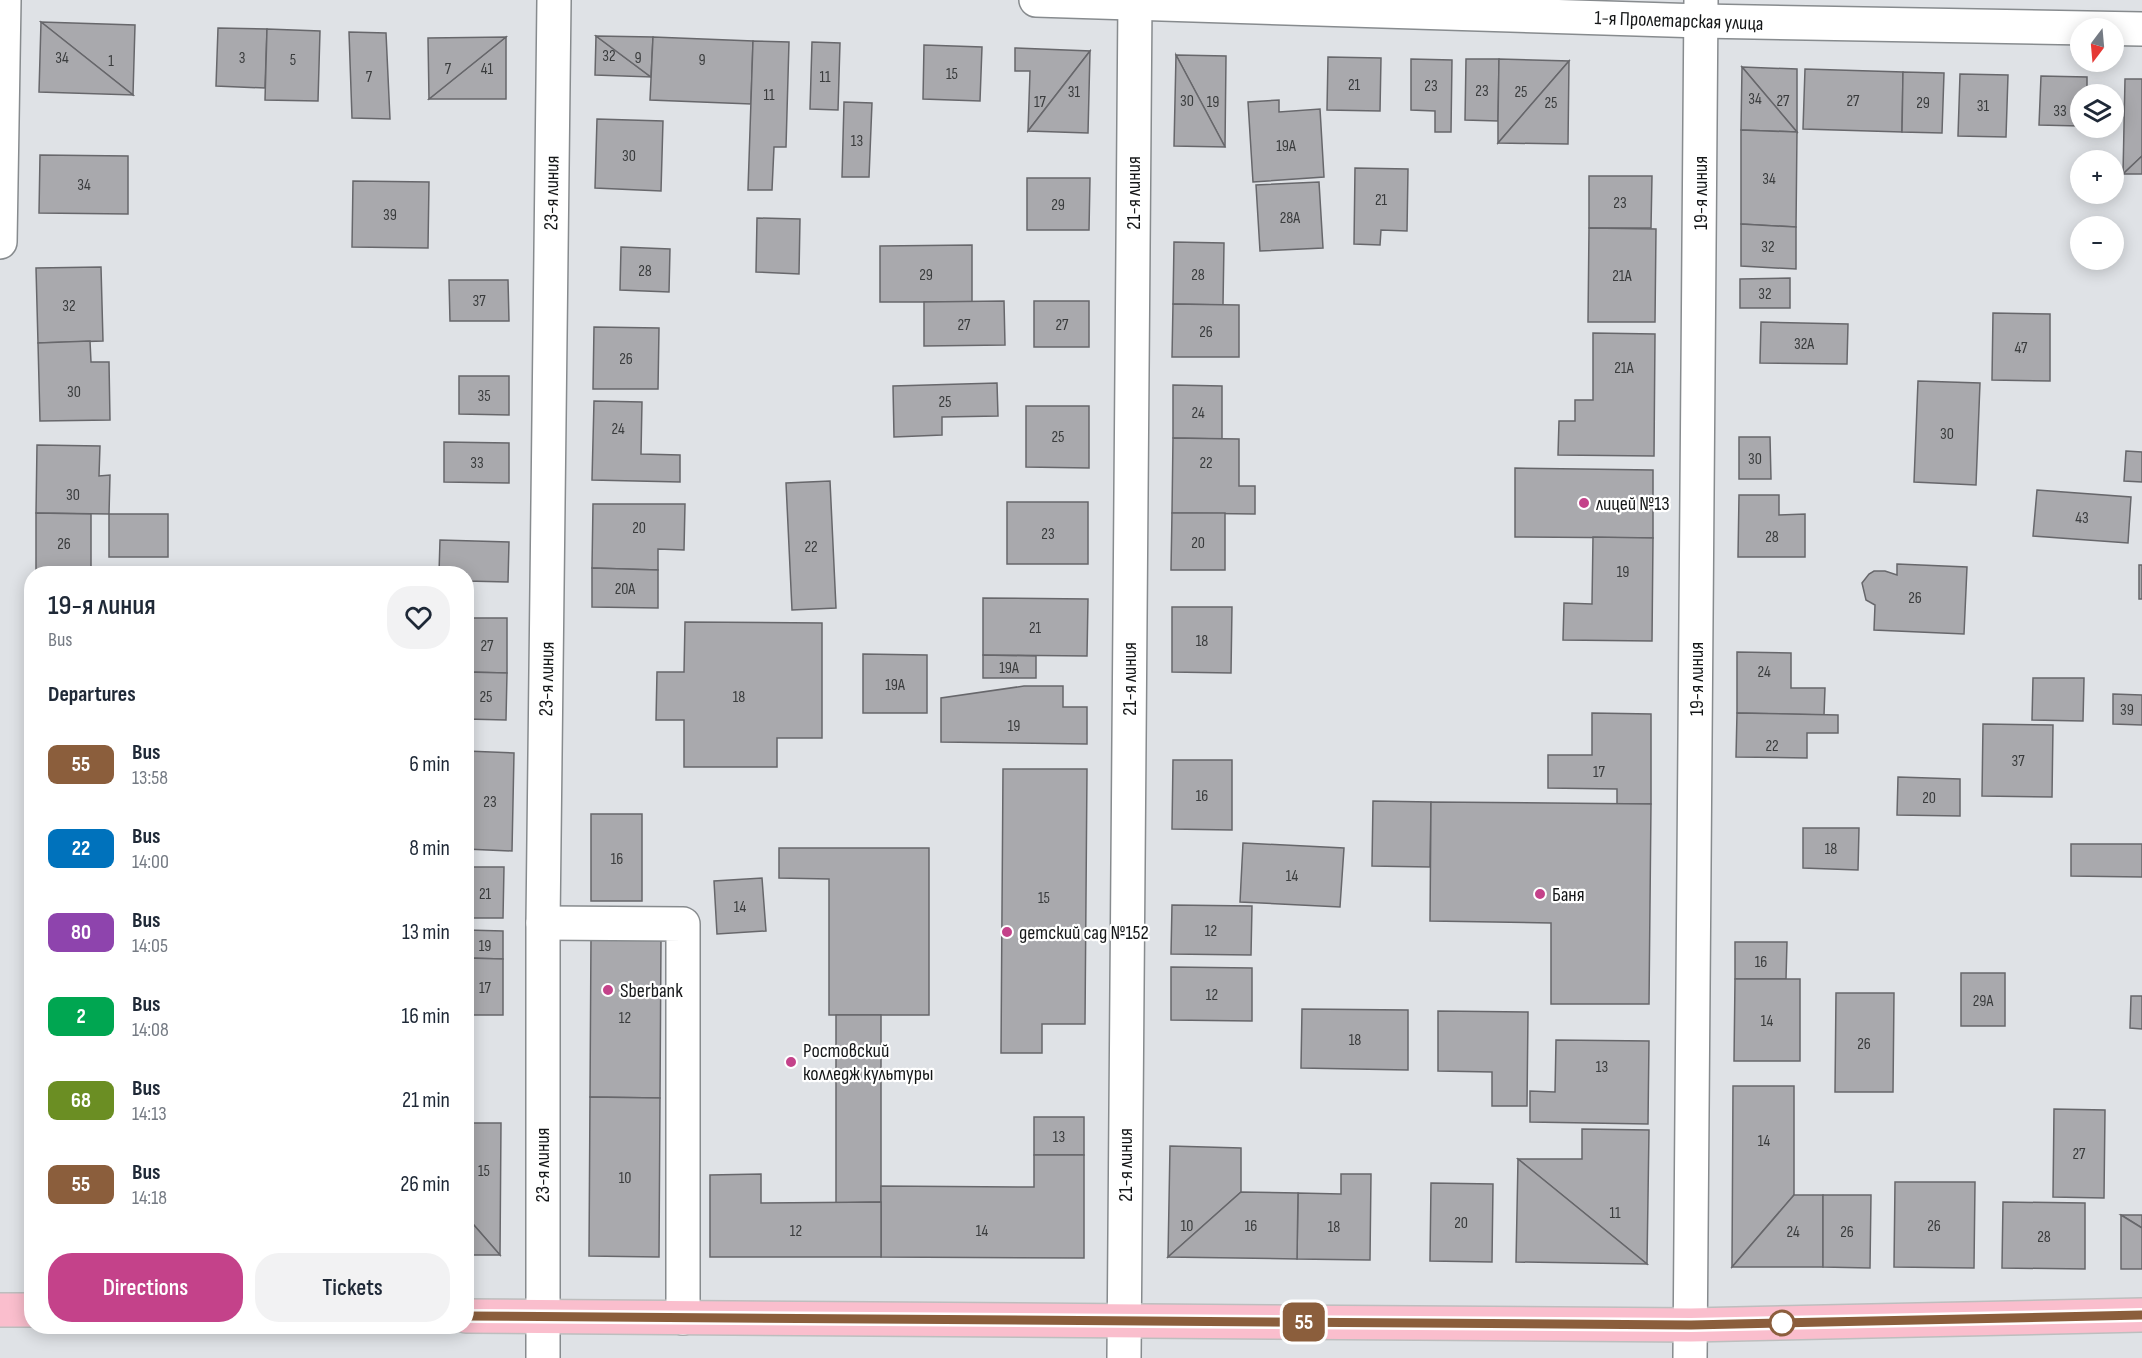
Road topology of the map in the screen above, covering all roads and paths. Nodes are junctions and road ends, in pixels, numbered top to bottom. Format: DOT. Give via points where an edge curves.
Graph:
graph roads {
  1 [pos="4,0"];
  2 [pos="554,0"];
  3 [pos="1036,0"];
  4 [pos="1135,2"];
  5 [pos="1701,10"];
  6 [pos="2142,29"];
  7 [pos="0,242"];
  8 [pos="543,923"];
  9 [pos="0,1310"];
  10 [pos="24,1310"];
  11 [pos="2142,1315"];
  12 [pos="474,1316"];
  13 [pos="542,1317"];
  14 [pos="683,1318"];
  15 [pos="1123,1320"];
  16 [pos="1691,1325"];
  17 [pos="543,1358"];
  18 [pos="1124,1358"];
  19 [pos="1690,1358"];
  1 -- 7 [label="street"];
  2 -- 8 [label="street, 23-я линия"];
  3 -- 4 [label="street, 1-я Пролетарская улица"];
  4 -- 5 [label="street, 1-я Пролетарская улица"];
  4 -- 15 [label="street, 21-я линия"];
  5 -- 6 [label="street, 1-я Пролетарская улица"];
  5 -- 16 [label="street, 19-я линия"];
  8 -- 13 [label="street, 23-я линия"];
  8 -- 14 [label="street" via="683,924"];
  9 -- 10 [label="main road"];
  11 -- 16 [label="main road"];
  12 -- 13 [label="main road"];
  13 -- 14 [label="main road"];
  13 -- 17 [label="street, 23-я линия"];
  14 -- 15 [label="main road"];
  15 -- 16 [label="main road"];
  15 -- 18 [label="street, 21-я линия"];
  16 -- 19 [label="street, 19-я линия"];
}
